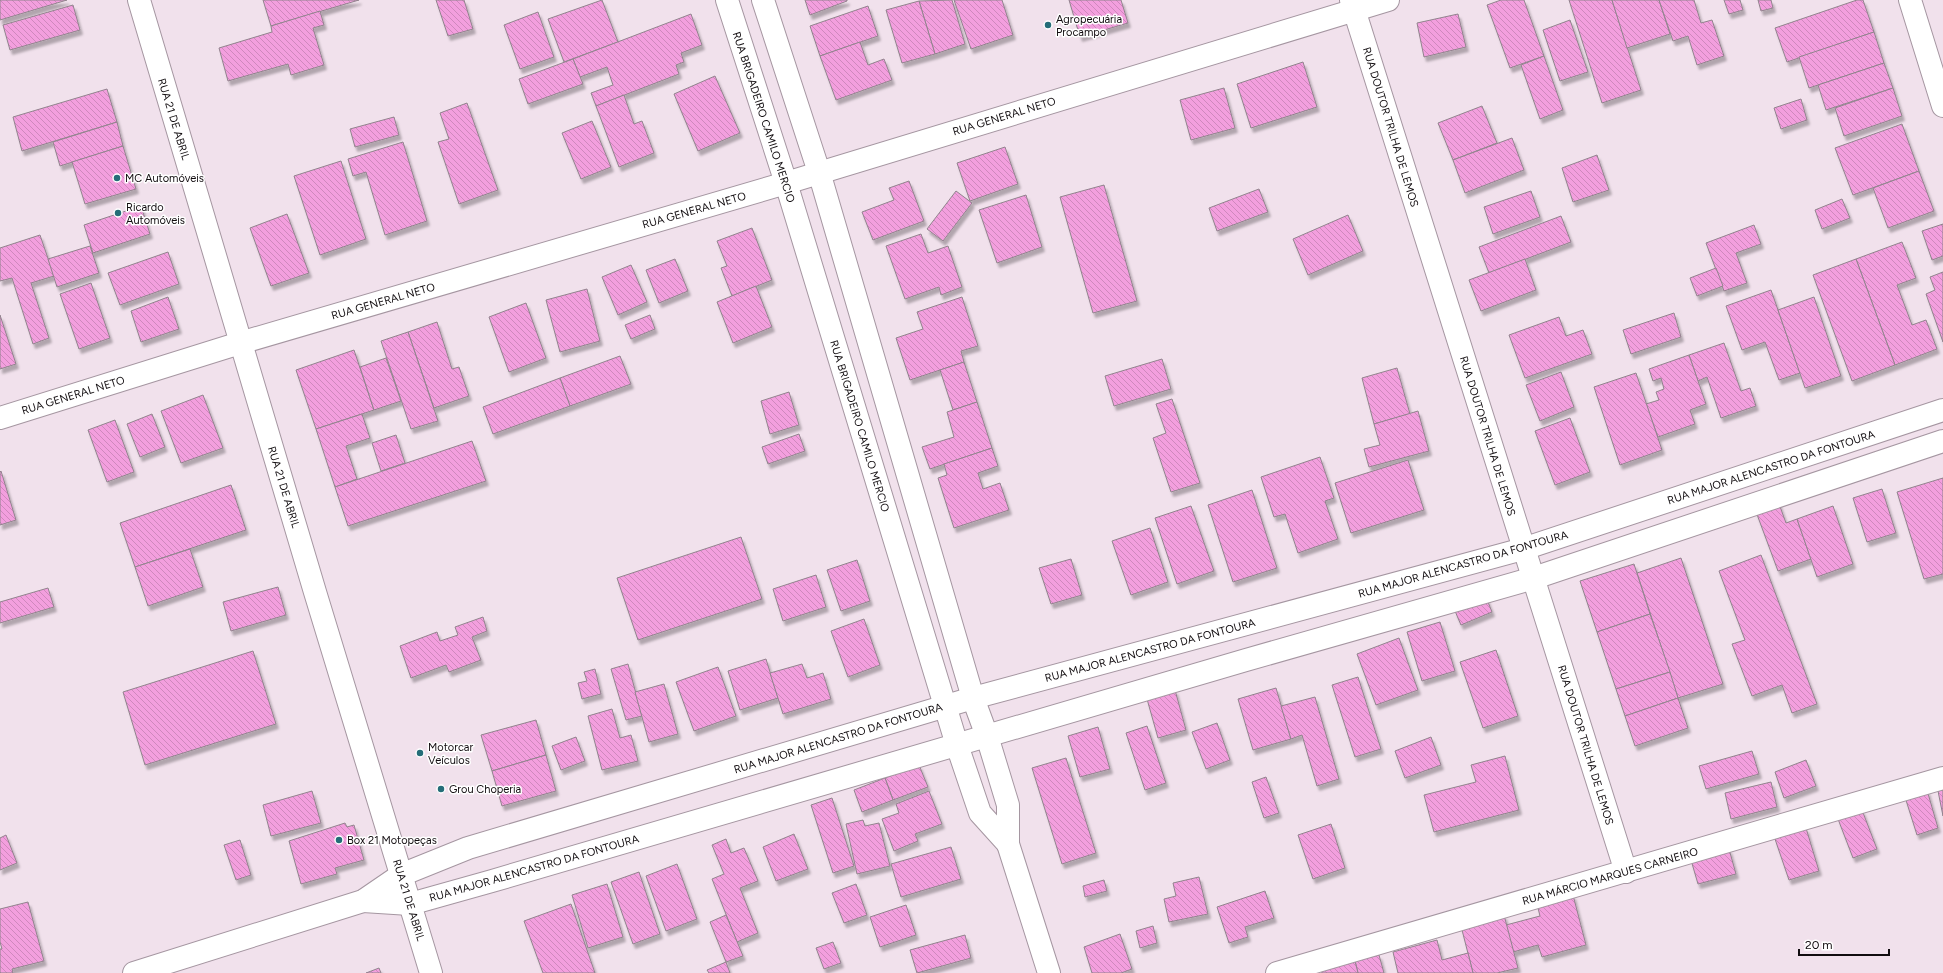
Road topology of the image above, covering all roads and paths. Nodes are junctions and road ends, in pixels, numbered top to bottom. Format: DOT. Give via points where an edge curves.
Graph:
graph roads {
  1 [pos="138,0"];
  2 [pos="727,0"];
  3 [pos="763,0"];
  4 [pos="1388,0"];
  5 [pos="1910,0"];
  6 [pos="1353,5"];
  7 [pos="1943,106"];
  8 [pos="818,172"];
  9 [pos="786,183"];
  10 [pos="240,343"];
  11 [pos="888,410"];
  12 [pos="1943,410"];
  13 [pos="0,418"];
  14 [pos="858,418"];
  15 [pos="1943,441"];
  16 [pos="1770,466"];
  17 [pos="1780,495"];
  18 [pos="1523,549"];
  19 [pos="1534,578"];
  20 [pos="1239,626"];
  21 [pos="1246,660"];
  22 [pos="973,698"];
  23 [pos="945,706"];
  24 [pos="987,736"];
  25 [pos="957,745"];
  26 [pos="1943,778"];
  27 [pos="1008,844"];
  28 [pos="1626,872"];
  29 [pos="400,875"];
  30 [pos="363,901"];
  31 [pos="410,904"];
  32 [pos="134,973"];
  33 [pos="431,973"];
  34 [pos="1049,973"];
  35 [pos="1278,973"];
  1 -- 10 [label="street, RUA 21 DE ABRIL"];
  2 -- 9 [label="street, RUA BRIGADEIRO CAMILO MERCIO"];
  3 -- 8 [label="street, RUA BRIGADEIRO CAMILO MERCIO"];
  4 -- 6 [label="street, RUA GENERAL NETO"];
  5 -- 7 [label="street"];
  6 -- 8 [label="street, RUA GENERAL NETO"];
  6 -- 18 [label="street, RUA DOUTOR TRILHA DE LEMOS"];
  8 -- 9 [label="street, RUA GENERAL NETO"];
  8 -- 11 [label="street, RUA BRIGADEIRO CAMILO MERCIO"];
  9 -- 10 [label="street, RUA GENERAL NETO"];
  9 -- 14 [label="street, RUA BRIGADEIRO CAMILO MERCIO"];
  10 -- 13 [label="street, RUA GENERAL NETO"];
  10 -- 29 [label="street, RUA 21 DE ABRIL"];
  11 -- 14 [label="street"];
  11 -- 22 [label="street, RUA BRIGADEIRO CAMILO MERCIO"];
  12 -- 16 [label="street, RUA MAJOR ALENCASTRO DA FONTOURA"];
  14 -- 23 [label="street, RUA BRIGADEIRO CAMILO MERCIO"];
  15 -- 17 [label="street, RUA MAJOR ALENCASTRO DA FONTOURA"];
  16 -- 17 [label="street"];
  16 -- 18 [label="street, RUA MAJOR ALENCASTRO DA FONTOURA"];
  17 -- 19 [label="street, RUA MAJOR ALENCASTRO DA FONTOURA"];
  18 -- 19 [label="street, RUA DOUTOR TRILHA DE LEMOS"];
  18 -- 20 [label="street, RUA MAJOR ALENCASTRO DA FONTOURA"];
  19 -- 21 [label="street, RUA MAJOR ALENCASTRO DA FONTOURA"];
  19 -- 28 [label="street, RUA DOUTOR TRILHA DE LEMOS"];
  20 -- 21 [label="street"];
  20 -- 22 [label="street, RUA MAJOR ALENCASTRO DA FONTOURA"];
  21 -- 24 [label="street, RUA MAJOR ALENCASTRO DA FONTOURA"];
  22 -- 23 [label="street, RUA MAJOR ALENCASTRO DA FONTOURA"];
  22 -- 24 [label="street, RUA BRIGADEIRO CAMILO MERCIO"];
  23 -- 25 [label="street, RUA BRIGADEIRO CAMILO MERCIO"];
  23 -- 29 [label="street, RUA MAJOR ALENCASTRO DA FONTOURA" via="468,848"];
  24 -- 25 [label="street, RUA MAJOR ALENCASTRO DA FONTOURA"];
  24 -- 27 [label="street, RUA BRIGADEIRO CAMILO MERCIO" via="1008,805"];
  25 -- 27 [label="street, RUA BRIGADEIRO CAMILO MERCIO" via="980,813"];
  25 -- 31 [label="street, RUA MAJOR ALENCASTRO DA FONTOURA"];
  26 -- 28 [label="street, RUA MÁRCIO MARQUES CARNEIRO"];
  27 -- 34 [label="street, RUA BRIGADEIRO CAMILO MERCIO"];
  28 -- 35 [label="street, RUA MÁRCIO MARQUES CARNEIRO"];
  29 -- 30 [label="street, RUA MAJOR ALENCASTRO DA FONTOURA"];
  29 -- 31 [label="street, RUA 21 DE ABRIL"];
  30 -- 31 [label="street, RUA MAJOR ALENCASTRO DA FONTOURA"];
  30 -- 32 [label="street, RUA MAJOR ALENCASTRO DA FONTOURA"];
  31 -- 33 [label="street, RUA 21 DE ABRIL"];
}
